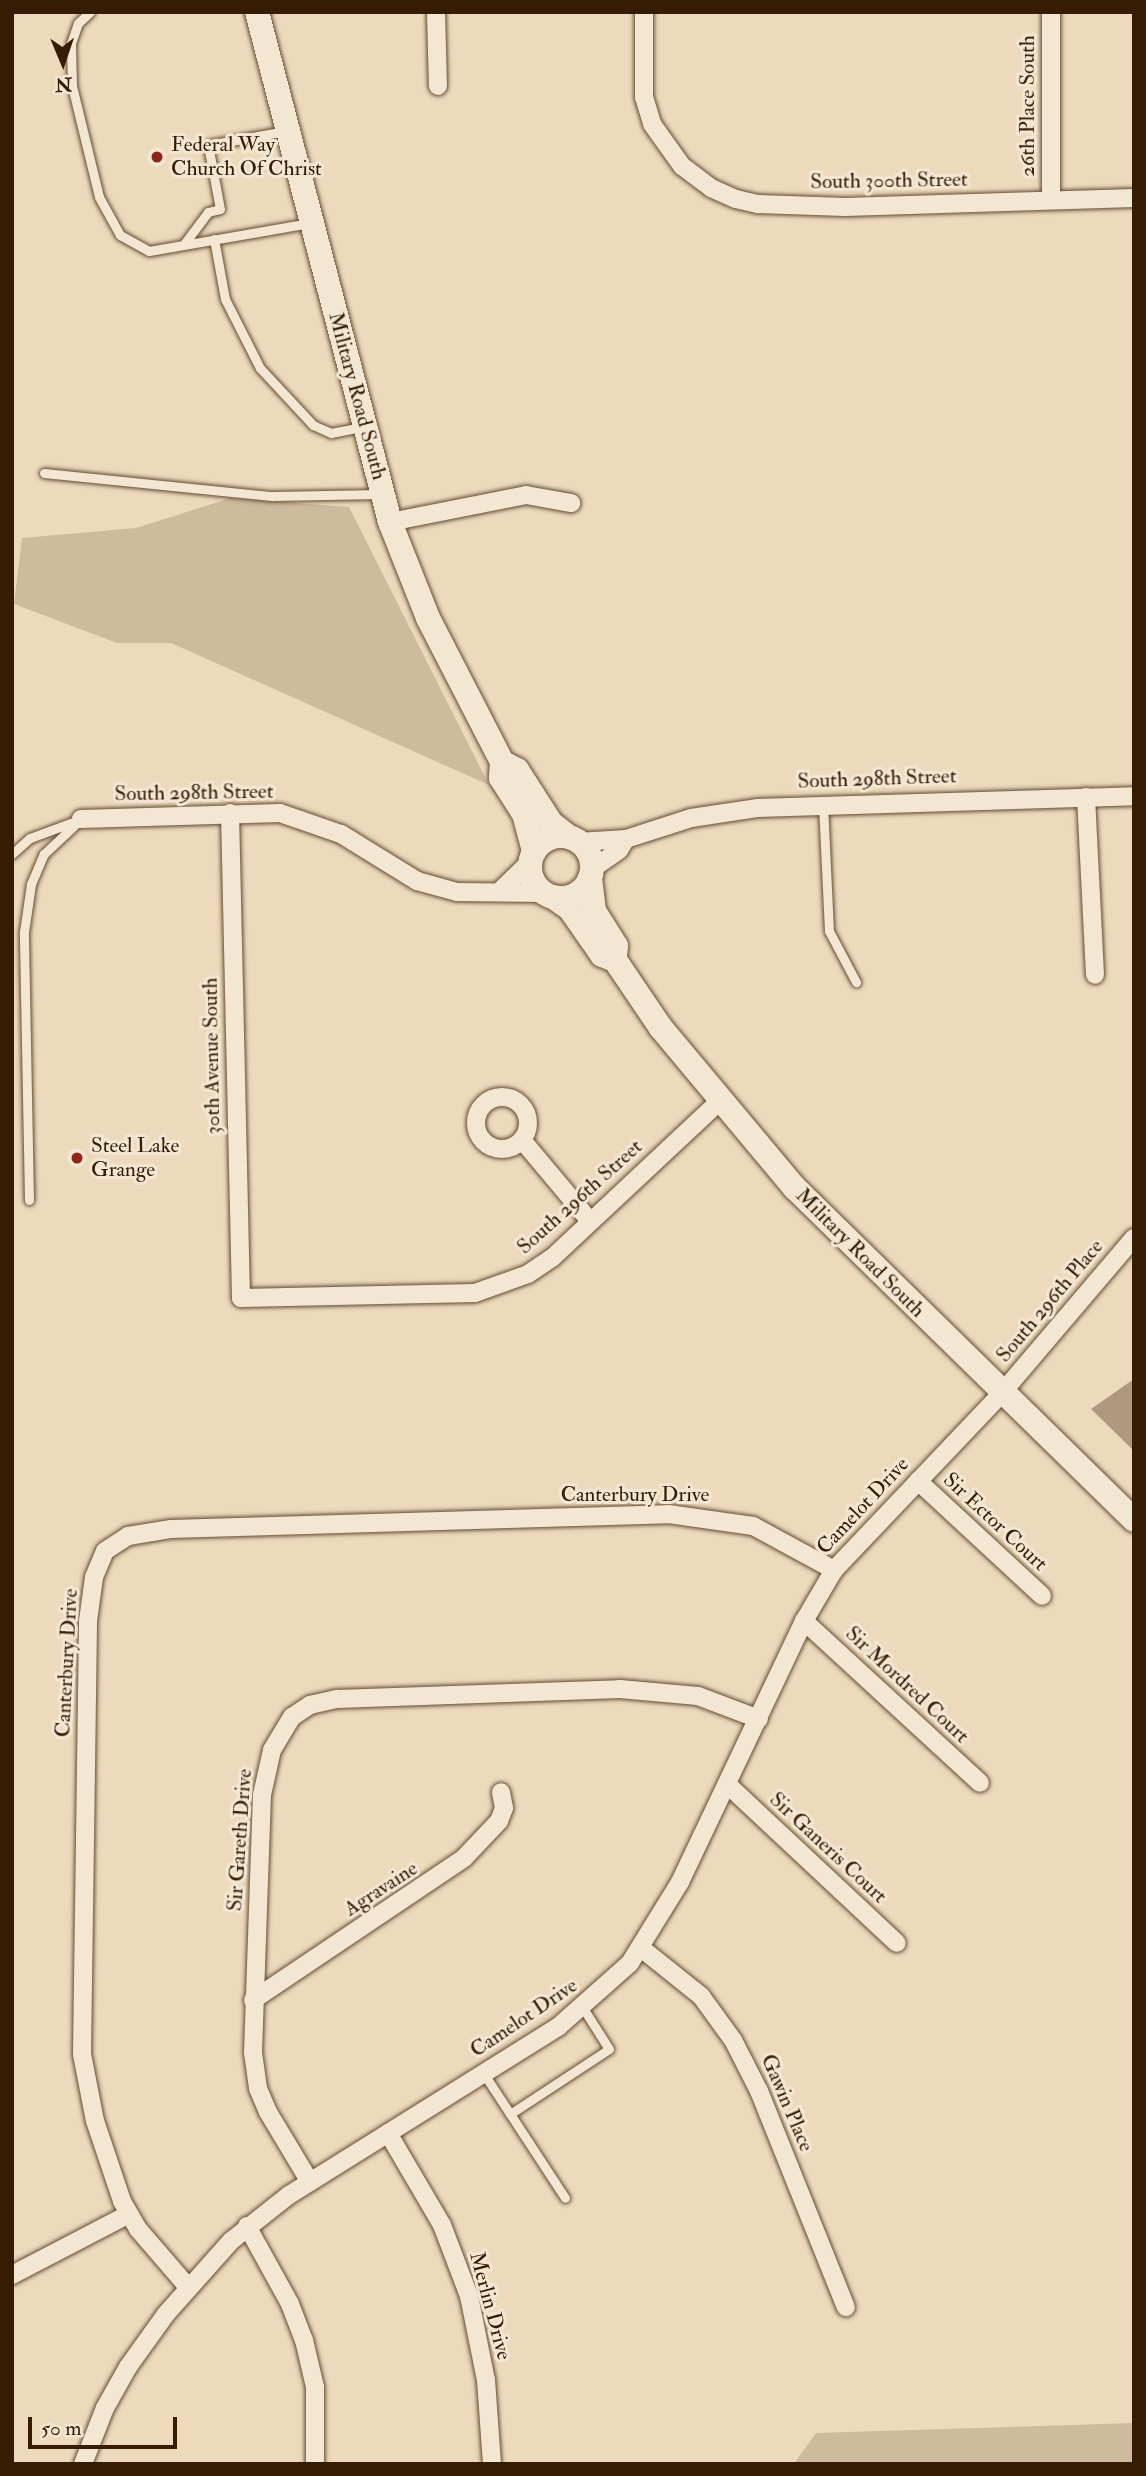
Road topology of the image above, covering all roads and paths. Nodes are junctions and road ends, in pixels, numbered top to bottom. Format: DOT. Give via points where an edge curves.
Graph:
graph roads {
  1 [pos="90,12"];
  2 [pos="257,12"];
  3 [pos="436,12"];
  4 [pos="644,12"];
  5 [pos="1051,12"];
  6 [pos="438,86"];
  7 [pos="288,131"];
  8 [pos="1134,198"];
  9 [pos="1051,200"];
  10 [pos="312,223"];
  11 [pos="214,239"];
  12 [pos="184,244"];
  13 [pos="365,427"];
  14 [pos="44,473"];
  15 [pos="383,494"];
  16 [pos="570,503"];
  17 [pos="390,523"];
  18 [pos="502,762"];
  19 [pos="1134,796"];
  20 [pos="1086,797"];
  21 [pos="823,804"];
  22 [pos="230,813"];
  23 [pos="81,819"];
  24 [pos="626,839"];
  25 [pos="573,840"];
  26 [pos="12,854"];
  27 [pos="532,857"];
  28 [pos="591,874"];
  29 [pos="500,891"];
  30 [pos="549,895"];
  31 [pos="615,960"];
  32 [pos="1095,975"];
  33 [pos="856,982"];
  34 [pos="721,1100"];
  35 [pos="522,1140"];
  36 [pos="29,1199"];
  37 [pos="590,1221"];
  38 [pos="1134,1238"];
  39 [pos="241,1298"];
  40 [pos="1001,1394"];
  41 [pos="918,1481"];
  42 [pos="1134,1520"];
  43 [pos="834,1570"];
  44 [pos="1042,1596"];
  45 [pos="804,1621"];
  46 [pos="759,1718"];
  47 [pos="980,1783"];
  48 [pos="728,1785"];
  49 [pos="501,1791"];
  50 [pos="897,1943"];
  51 [pos="641,1948"];
  52 [pos="253,2000"];
  53 [pos="583,2008"];
  54 [pos="484,2074"];
  55 [pos="510,2114"];
  56 [pos="388,2133"];
  57 [pos="310,2182"];
  58 [pos="565,2198"];
  59 [pos="129,2214"];
  60 [pos="247,2226"];
  61 [pos="12,2275"];
  62 [pos="188,2287"];
  63 [pos="846,2307"];
  64 [pos="83,2464"];
  65 [pos="315,2464"];
  66 [pos="492,2464"];
  1 -- 12 [label="lane" via="78,23 71,43 72,86 99,197 120,235 130,241 149,251"];
  2 -- 7 [label="main road, Military Road South"];
  3 -- 6 [label="street"];
  4 -- 9 [label="street, South 300th Street" via="644,97 664,147 711,188 758,204 845,207"];
  5 -- 9 [label="street, 26th Place South"];
  7 -- 10 [label="main road, Military Road South"];
  7 -- 12 [label="lane" via="208,145 220,209 208,212"];
  8 -- 9 [label="street, South 300th Street"];
  10 -- 11 [label="lane"];
  10 -- 13 [label="main road, Military Road South"];
  11 -- 12 [label="lane"];
  11 -- 13 [label="lane" via="225,299 260,368 313,425 331,433"];
  13 -- 15 [label="main road, Military Road South"];
  14 -- 15 [label="lane" via="272,496"];
  15 -- 17 [label="main road, Military Road South"];
  16 -- 17 [label="street" via="526,495"];
  17 -- 18 [label="main road, Military Road South" via="428,618"];
  18 -- 25 [label="main road, Military Road South" via="517,770 551,823"];
  18 -- 27 [label="main road, Military Road South" via="501,778 524,814"];
  19 -- 20 [label="street, South 298th Street"];
  20 -- 21 [label="street, South 298th Street"];
  20 -- 32 [label="street"];
  21 -- 24 [label="street, South 298th Street" via="718,812"];
  21 -- 33 [label="lane" via="829,931"];
  22 -- 23 [label="street, South 298th Street"];
  22 -- 29 [label="street, South 298th Street" via="299,817 341,834 417,881 457,892"];
  22 -- 39 [label="street, 30th Avenue South"];
  23 -- 26 [label="lane" via="30,838"];
  23 -- 36 [label="lane" via="44,854 31,884 24,932"];
  24 -- 25 [label="street, South 298th Street"];
  24 -- 28 [label="street, South 298th Street"];
  25 -- 27 [label="main road" via="548,839"];
  25 -- 28 [label="main road" via="591,859"];
  27 -- 29 [label="street"];
  27 -- 30 [label="main road" via="533,881"];
  28 -- 30 [label="main road" via="577,894"];
  28 -- 31 [label="main road, Military Road South" via="594,911 616,946"];
  29 -- 30 [label="street, South 298th Street"];
  30 -- 31 [label="main road, Military Road South" via="570,909 602,954"];
  31 -- 34 [label="main road, Military Road South" via="661,1028"];
  34 -- 37 [label="street, South 296th Street"];
  34 -- 40 [label="main road, Military Road South" via="796,1188"];
  35 -- 37 [label="street"];
  37 -- 39 [label="street, South 296th Street" via="528,1274 475,1293"];
  38 -- 40 [label="street, South 296th Place"];
  40 -- 41 [label="street, Camelot Drive"];
  40 -- 42 [label="main road, Military Road South"];
  41 -- 43 [label="street, Camelot Drive"];
  41 -- 44 [label="street, Sir Ector Court"];
  43 -- 45 [label="street, Camelot Drive"];
  43 -- 59 [label="street, Canterbury Drive" via="753,1525 668,1514 193,1528 136,1534 109,1547 96,1570 88,1621 81,2040 98,2132"];
  45 -- 46 [label="street, Camelot Drive"];
  45 -- 47 [label="street, Sir Mordred Court"];
  46 -- 48 [label="street, Camelot Drive"];
  46 -- 52 [label="street, Sir Gareth Drive" via="698,1696 627,1689 350,1698 303,1709 278,1735 265,1775"];
  48 -- 50 [label="street, Sir Ganeris Court"];
  48 -- 51 [label="street, Camelot Drive"];
  49 -- 52 [label="street, Agravaine" via="504,1808 499,1821 464,1858"];
  51 -- 53 [label="street, Camelot Drive"];
  51 -- 63 [label="street, Gawin Place" via="701,1996 733,2040 759,2091"];
  52 -- 57 [label="street, Sir Gareth Drive" via="258,2088 277,2131"];
  53 -- 54 [label="street, Camelot Drive"];
  53 -- 55 [label="lane" via="610,2049"];
  54 -- 55 [label="lane"];
  54 -- 56 [label="street, Camelot Drive"];
  55 -- 58 [label="lane"];
  56 -- 57 [label="street, Camelot Drive"];
  56 -- 66 [label="street, Merlin Drive" via="435,2210 465,2284 484,2367"];
  57 -- 60 [label="street, Camelot Drive"];
  59 -- 61 [label="street"];
  59 -- 62 [label="street, Canterbury Drive"];
  60 -- 62 [label="street, Camelot Drive"];
  60 -- 65 [label="street" via="290,2304 304,2340 315,2387"];
  62 -- 64 [label="street, Camelot Drive" via="121,2378"];
}
